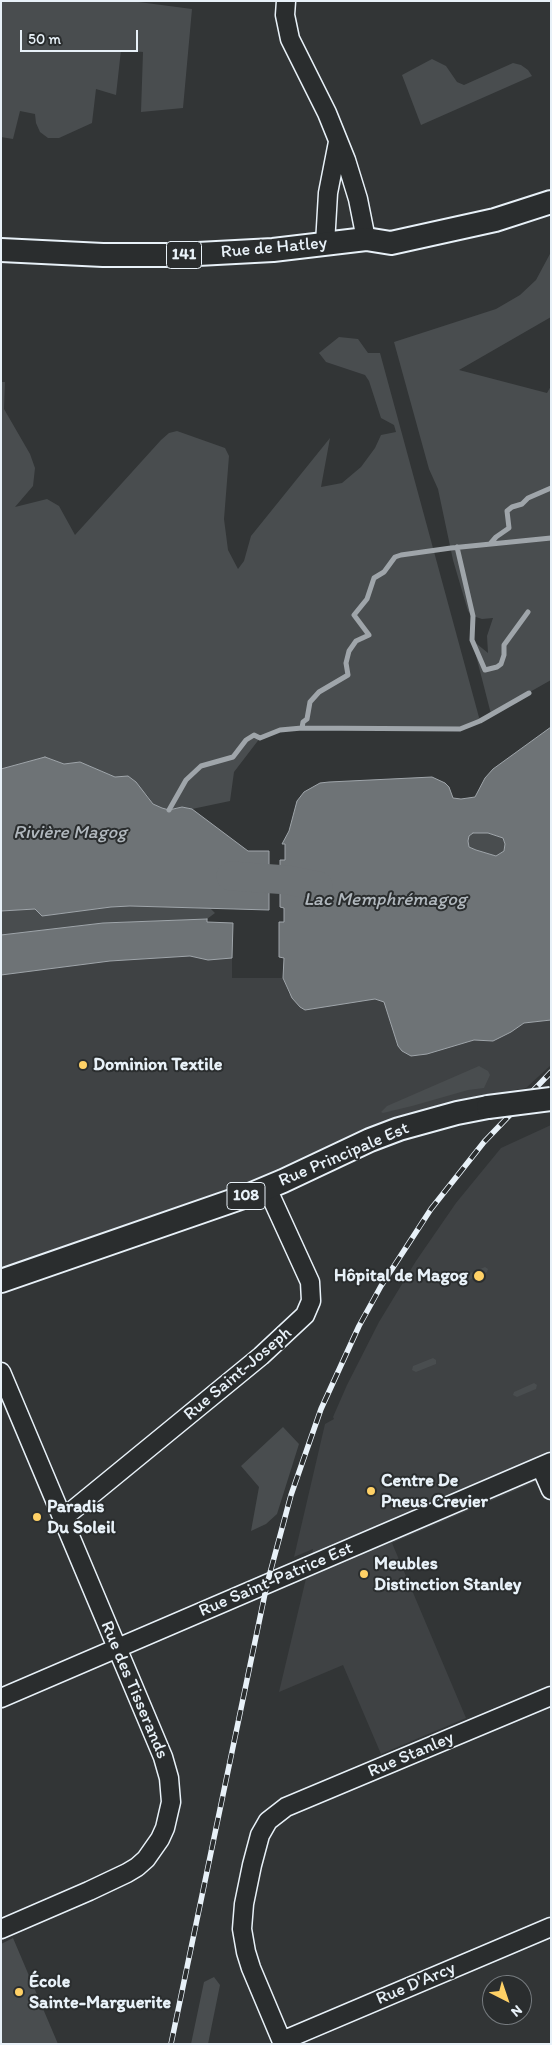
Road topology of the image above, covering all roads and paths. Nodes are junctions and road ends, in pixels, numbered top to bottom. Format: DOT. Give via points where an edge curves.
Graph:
graph roads {
  1 [pos="286,1"];
  2 [pos="338,142"];
  3 [pos="551,202"];
  4 [pos="366,239"];
  5 [pos="326,244"];
  6 [pos="1,250"];
  7 [pos="551,1099"];
  8 [pos="267,1188"];
  9 [pos="1,1281"];
  10 [pos="1,1372"];
  11 [pos="8,1407"];
  12 [pos="546,1465"];
  13 [pos="551,1490"];
  14 [pos="62,1519"];
  15 [pos="117,1649"];
  16 [pos="551,1696"];
  17 [pos="1,1698"];
  18 [pos="551,1927"];
  19 [pos="1,1928"];
  20 [pos="283,2043"];
  1 -- 2 [label="street" via="290,39"];
  2 -- 4 [label="street" via="352,180"];
  2 -- 5 [label="street" via="328,193"];
  3 -- 4 [label="main road, Rue de Hatley / 141" via="495,220 391,243"];
  4 -- 5 [label="main road, Rue de Hatley / 141"];
  5 -- 6 [label="main road, Rue de Hatley / 141" via="179,255"];
  7 -- 8 [label="main road, Rue Principale Est / 108, bridge" via="456,1113 399,1129"];
  8 -- 9 [label="main road, Rue Principale Est / 108"];
  8 -- 14 [label="street, Rue Saint-Joseph" via="310,1282 312,1296 305,1315 262,1356"];
  10 -- 11 [label="street, Rue des Tisserands"];
  11 -- 14 [label="street, Rue des Tisserands"];
  12 -- 13 [label="street"];
  12 -- 15 [label="street, Rue Saint-Patrice Est"];
  14 -- 15 [label="street, Rue des Tisserands"];
  15 -- 17 [label="street, Rue Saint-Patrice Est"];
  15 -- 19 [label="street, Rue des Tisserands" via="167,1767 171,1802 165,1828 154,1850 127,1873"];
  16 -- 20 [label="street, Rue Stanley" via="286,1807 263,1827 244,1904 242,1929 251,1968"];
  18 -- 20 [label="street, Rue D'Arcy"];
}
